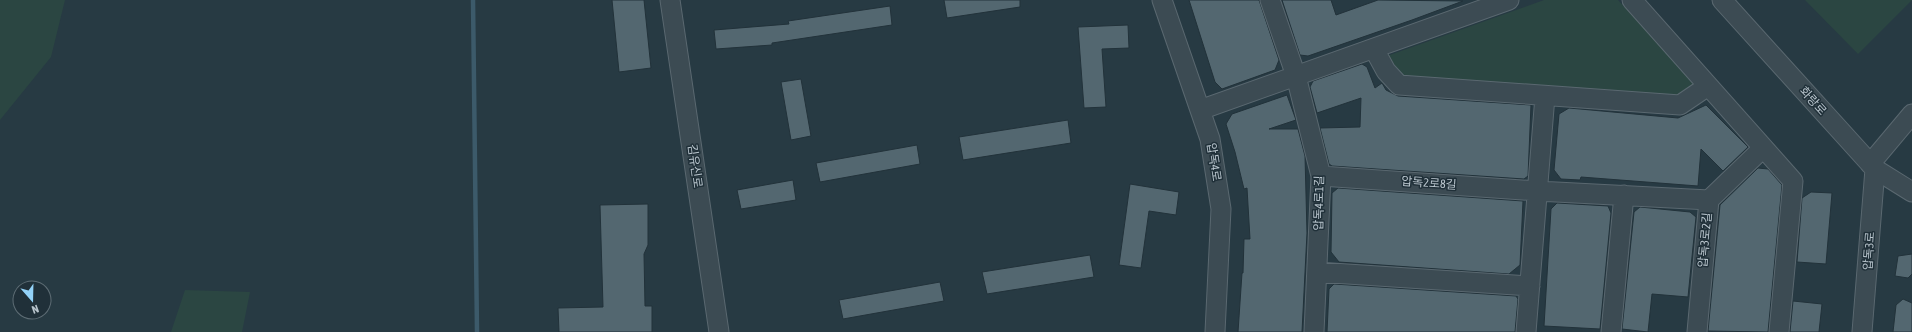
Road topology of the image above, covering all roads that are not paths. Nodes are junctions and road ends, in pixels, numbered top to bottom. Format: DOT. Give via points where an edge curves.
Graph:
graph roads {
  1 [pos="670,0"];
  2 [pos="1162,0"];
  3 [pos="1270,0"];
  4 [pos="1509,0"];
  5 [pos="1632,0"];
  6 [pos="1722,0"];
  7 [pos="1374,49"];
  8 [pos="1296,76"];
  9 [pos="1708,86"];
  10 [pos="1545,96"];
  11 [pos="1200,110"];
  12 [pos="1911,113"];
  13 [pos="1763,148"];
  14 [pos="1872,166"];
  15 [pos="1321,176"];
  16 [pos="1537,191"];
  17 [pos="1912,192"];
  18 [pos="1624,195"];
  19 [pos="1709,200"];
  20 [pos="1317,272"];
  21 [pos="1530,286"];
  22 [pos="719,332"];
  23 [pos="1215,332"];
  24 [pos="1314,332"];
  25 [pos="1526,332"];
  26 [pos="1611,332"];
  27 [pos="1697,332"];
  28 [pos="1779,332"];
  29 [pos="1862,332"];
  1 -- 22 [label="street, 김유신로"];
  2 -- 11 [label="street, 압독4로"];
  3 -- 8 [label="street, 압독4로1길"];
  4 -- 7 [label="street"];
  5 -- 9 [label="street"];
  6 -- 14 [label="street, 화랑로"];
  7 -- 8 [label="street"];
  7 -- 10 [label="street" via="1386,71 1399,85"];
  8 -- 11 [label="street"];
  8 -- 15 [label="street, 압독4로1길"];
  9 -- 10 [label="street" via="1680,105"];
  9 -- 13 [label="street"];
  10 -- 16 [label="street"];
  11 -- 23 [label="street, 압독4로" via="1210,139 1221,209"];
  12 -- 14 [label="street"];
  13 -- 19 [label="street, 압독3로2길"];
  13 -- 28 [label="street" via="1792,181"];
  14 -- 17 [label="street, 화랑로"];
  14 -- 29 [label="street, 압독3로"];
  15 -- 16 [label="street, 압독2로8길"];
  15 -- 20 [label="street, 압독4로1길"];
  16 -- 18 [label="street, 압독2로8길"];
  16 -- 21 [label="street"];
  18 -- 19 [label="street, 압독2로8길"];
  18 -- 26 [label="street"];
  19 -- 27 [label="street, 압독3로2길"];
  20 -- 21 [label="street"];
  20 -- 24 [label="street, 압독4로1길"];
  21 -- 25 [label="street"];
}
